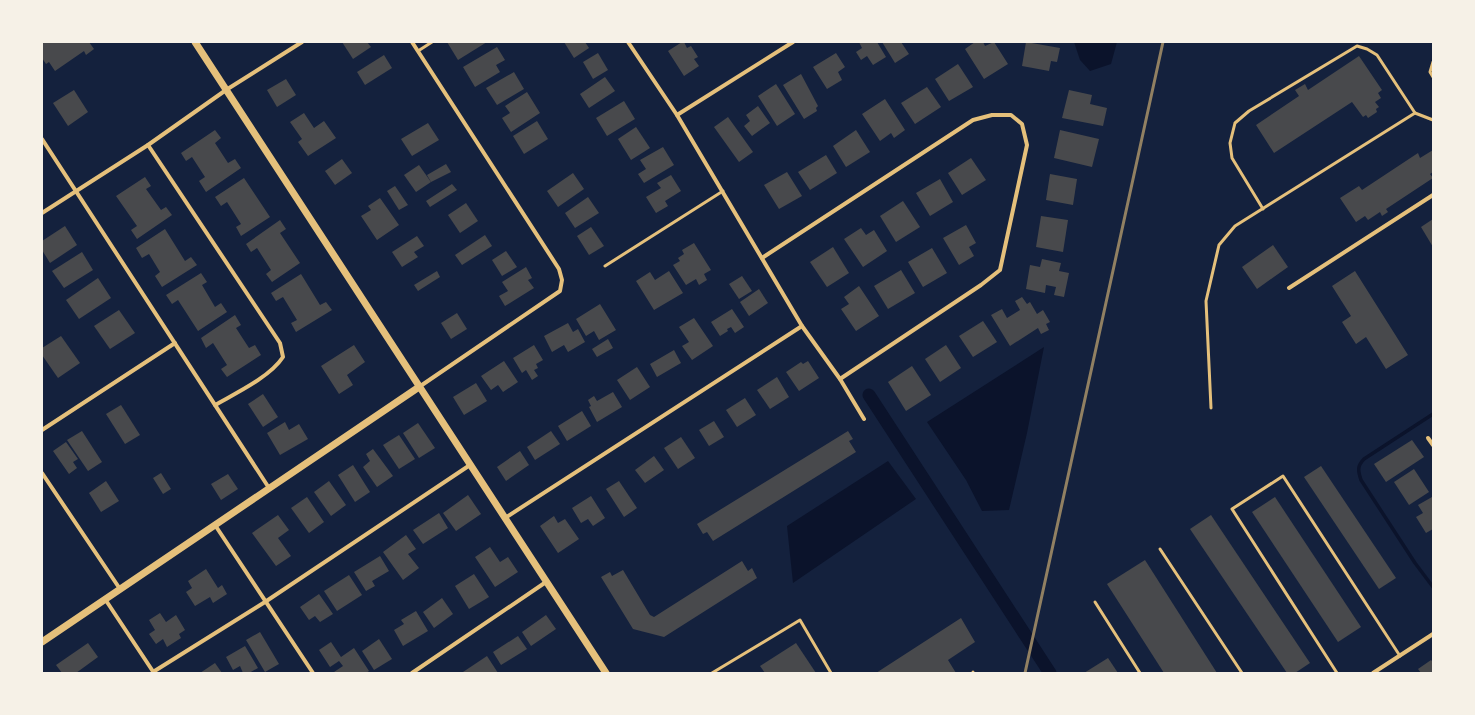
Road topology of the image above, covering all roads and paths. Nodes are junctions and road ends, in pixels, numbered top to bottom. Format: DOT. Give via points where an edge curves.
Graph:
graph roads {
  1 [pos="195,42"];
  2 [pos="302,42"];
  3 [pos="412,42"];
  4 [pos="432,42"];
  5 [pos="628,42"];
  6 [pos="793,42"];
  7 [pos="418,51"];
  8 [pos="1433,62"];
  9 [pos="1433,77"];
  10 [pos="226,90"];
  11 [pos="1415,113"];
  12 [pos="677,115"];
  13 [pos="1433,120"];
  14 [pos="42,139"];
  15 [pos="148,145"];
  16 [pos="75,191"];
  17 [pos="723,191"];
  18 [pos="1433,195"];
  19 [pos="1263,209"];
  20 [pos="42,212"];
  21 [pos="762,258"];
  22 [pos="605,266"];
  23 [pos="1289,288"];
  24 [pos="802,326"];
  25 [pos="175,343"];
  26 [pos="840,379"];
  27 [pos="419,387"];
  28 [pos="215,405"];
  29 [pos="1210,408"];
  30 [pos="864,419"];
  31 [pos="42,430"];
  32 [pos="1428,438"];
  33 [pos="1433,445"];
  34 [pos="470,465"];
  35 [pos="42,473"];
  36 [pos="269,488"];
  37 [pos="505,518"];
  38 [pos="215,525"];
  39 [pos="1160,549"];
  40 [pos="546,582"];
  41 [pos="120,589"];
  42 [pos="105,599"];
  43 [pos="265,602"];
  44 [pos="1095,602"];
  45 [pos="1433,634"];
  46 [pos="42,642"];
  47 [pos="1400,656"];
  48 [pos="154,672"];
  49 [pos="314,673"];
  50 [pos="412,673"];
  51 [pos="606,673"];
  52 [pos="712,673"];
  53 [pos="831,673"];
  54 [pos="1140,673"];
  55 [pos="1242,673"];
  56 [pos="1337,673"];
  57 [pos="1373,673"];
  1 -- 10 [label="street"];
  2 -- 10 [label="street"];
  3 -- 7 [label="street"];
  4 -- 7 [label="lane"];
  5 -- 12 [label="street"];
  6 -- 12 [label="street"];
  7 -- 27 [label="street" via="559,269 562,280 560,291"];
  8 -- 9 [label="lane" via="1430,72"];
  10 -- 15 [label="street"];
  10 -- 27 [label="street"];
  11 -- 13 [label="lane"];
  11 -- 19 [label="lane"];
  11 -- 19 [label="lane" via="1377,55 1357,46 1249,111 1235,123 1230,143 1232,158"];
  12 -- 17 [label="street"];
  14 -- 16 [label="street"];
  15 -- 16 [label="street"];
  15 -- 28 [label="street" via="282,350 283,357 271,371"];
  16 -- 20 [label="street"];
  16 -- 25 [label="street"];
  17 -- 21 [label="street"];
  17 -- 22 [label="lane"];
  18 -- 23 [label="street"];
  19 -- 29 [label="lane" via="1235,226 1219,245 1206,301"];
  21 -- 24 [label="street"];
  21 -- 26 [label="street" via="973,120 1011,114 1022,124 1027,145 1000,270"];
  24 -- 26 [label="street"];
  24 -- 37 [label="street"];
  25 -- 28 [label="street"];
  25 -- 31 [label="street"];
  26 -- 30 [label="street"];
  27 -- 34 [label="street"];
  27 -- 36 [label="street"];
  28 -- 36 [label="street"];
  32 -- 33 [label="street"];
  34 -- 37 [label="street"];
  34 -- 43 [label="street"];
  35 -- 41 [label="street"];
  36 -- 38 [label="street"];
  37 -- 40 [label="street"];
  38 -- 41 [label="street"];
  38 -- 43 [label="street"];
  39 -- 55 [label="lane"];
  40 -- 50 [label="street"];
  40 -- 51 [label="street"];
  41 -- 42 [label="street"];
  42 -- 46 [label="street"];
  42 -- 48 [label="street"];
  43 -- 48 [label="street"];
  43 -- 49 [label="street"];
  44 -- 54 [label="lane"];
  45 -- 47 [label="street"];
  47 -- 56 [label="lane" via="1283,476 1232,509"];
  47 -- 57 [label="street"];
  52 -- 53 [label="lane" via="800,620"];
}
